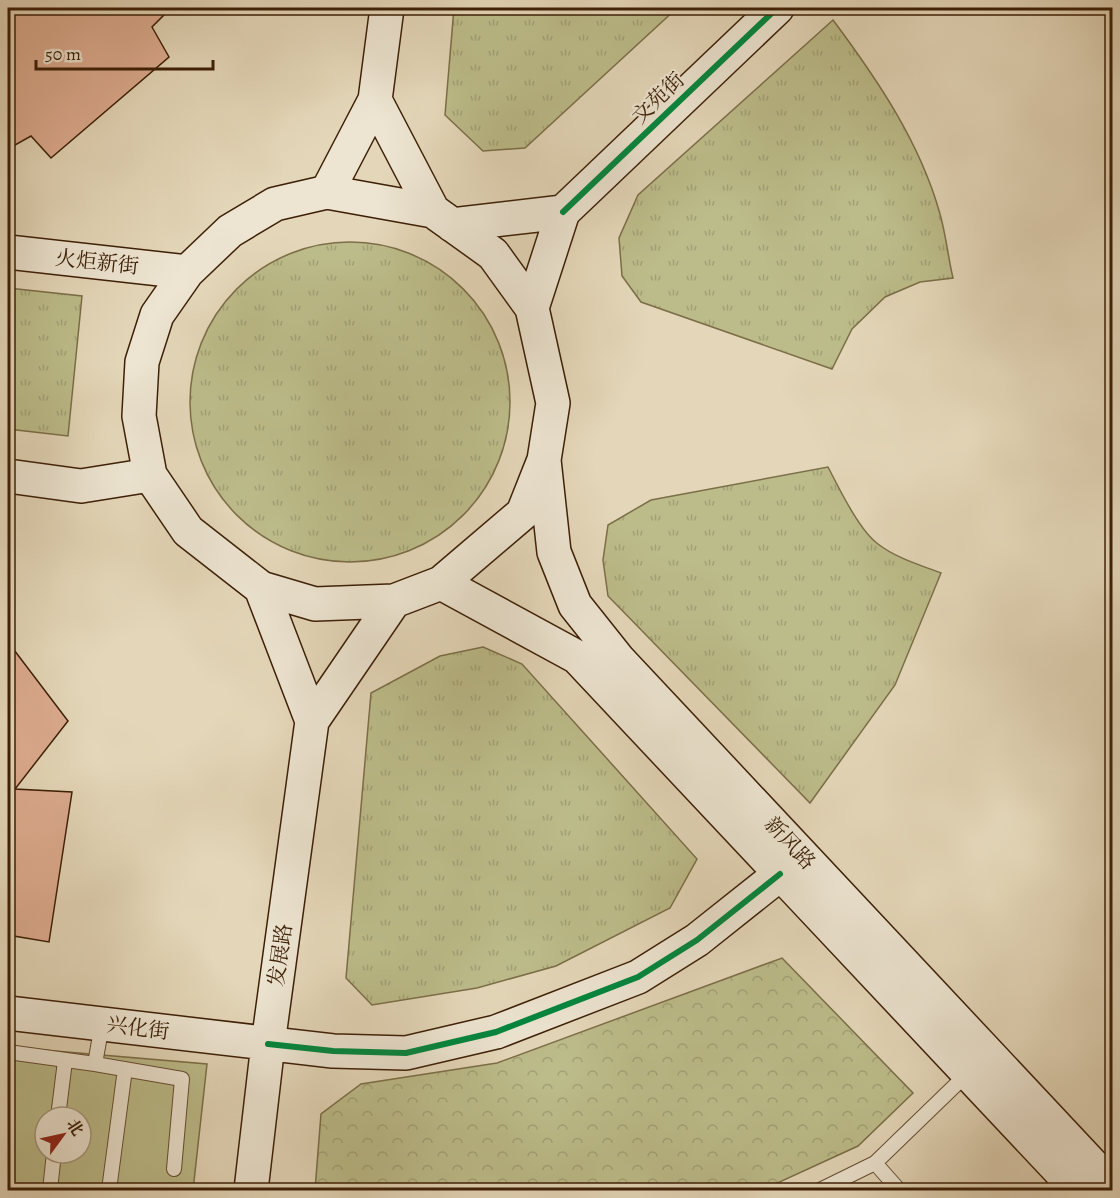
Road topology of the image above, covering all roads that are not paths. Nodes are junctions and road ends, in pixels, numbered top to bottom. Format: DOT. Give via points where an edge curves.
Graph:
graph roads {
  1 [pos="387,8"];
  2 [pos="777,8"];
  3 [pos="375,100"];
  4 [pos="327,192"];
  5 [pos="563,213"];
  6 [pos="442,218"];
  7 [pos="8,252"];
  8 [pos="187,272"];
  9 [pos="532,308"];
  10 [pos="544,460"];
  11 [pos="150,475"];
  12 [pos="8,476"];
  13 [pos="441,583"];
  14 [pos="261,588"];
  15 [pos="394,601"];
  16 [pos="312,721"];
  17 [pos="780,874"];
  18 [pos="8,1013"];
  19 [pos="102,1024"];
  20 [pos="268,1044"];
  21 [pos="8,1052"];
  22 [pos="65,1060"];
  23 [pos="95,1064"];
  24 [pos="125,1069"];
  25 [pos="968,1073"];
  26 [pos="59,1105"];
  27 [pos="875,1164"];
  28 [pos="53,1165"];
  29 [pos="174,1169"];
  30 [pos="1113,1186"];
  31 [pos="50,1191"];
  32 [pos="109,1191"];
  33 [pos="251,1191"];
  34 [pos="820,1191"];
  35 [pos="899,1191"];
  36 [pos="1078,1191"];
  1 -- 3 [label="main road"];
  2 -- 5 [label="main road, 文苑街"];
  3 -- 4 [label="main road"];
  3 -- 6 [label="main road"];
  4 -- 6 [label="main road"];
  4 -- 8 [label="main road" via="275,204 230,231"];
  5 -- 6 [label="main road"];
  5 -- 9 [label="main road"];
  6 -- 9 [label="main road" via="493,254"];
  7 -- 8 [label="main road, 火炬新街"];
  8 -- 11 [label="main road" via="157,315 142,363 139,416"];
  9 -- 10 [label="main road" via="553,403"];
  10 -- 13 [label="main road" via="523,513"];
  10 -- 30 [label="main road, 新风路" via="554,552 575,605 588,624"];
  11 -- 12 [label="main road" via="81,486"];
  11 -- 14 [label="main road" via="188,531"];
  13 -- 15 [label="main road"];
  13 -- 17 [label="main road, 新风路" via="577,657"];
  14 -- 15 [label="main road" via="315,604"];
  14 -- 16 [label="main road"];
  15 -- 16 [label="main road"];
  16 -- 20 [label="main road, 发展路"];
  17 -- 20 [label="main road, 兴化街" via="697,940 638,977 496,1032 406,1053"];
  17 -- 25 [label="main road, 新风路"];
  18 -- 19 [label="main road, 兴化街"];
  19 -- 20 [label="main road, 兴化街"];
  19 -- 23 [label="lane"];
  20 -- 33 [label="main road, 发展路"];
  21 -- 22 [label="lane"];
  22 -- 23 [label="lane"];
  22 -- 26 [label="lane"];
  23 -- 24 [label="lane"];
  24 -- 29 [label="lane" via="182,1079"];
  24 -- 32 [label="lane"];
  25 -- 27 [label="lane"];
  25 -- 36 [label="main road, 新风路"];
  27 -- 34 [label="lane"];
  27 -- 35 [label="lane"];
  28 -- 31 [label="lane"];
}
